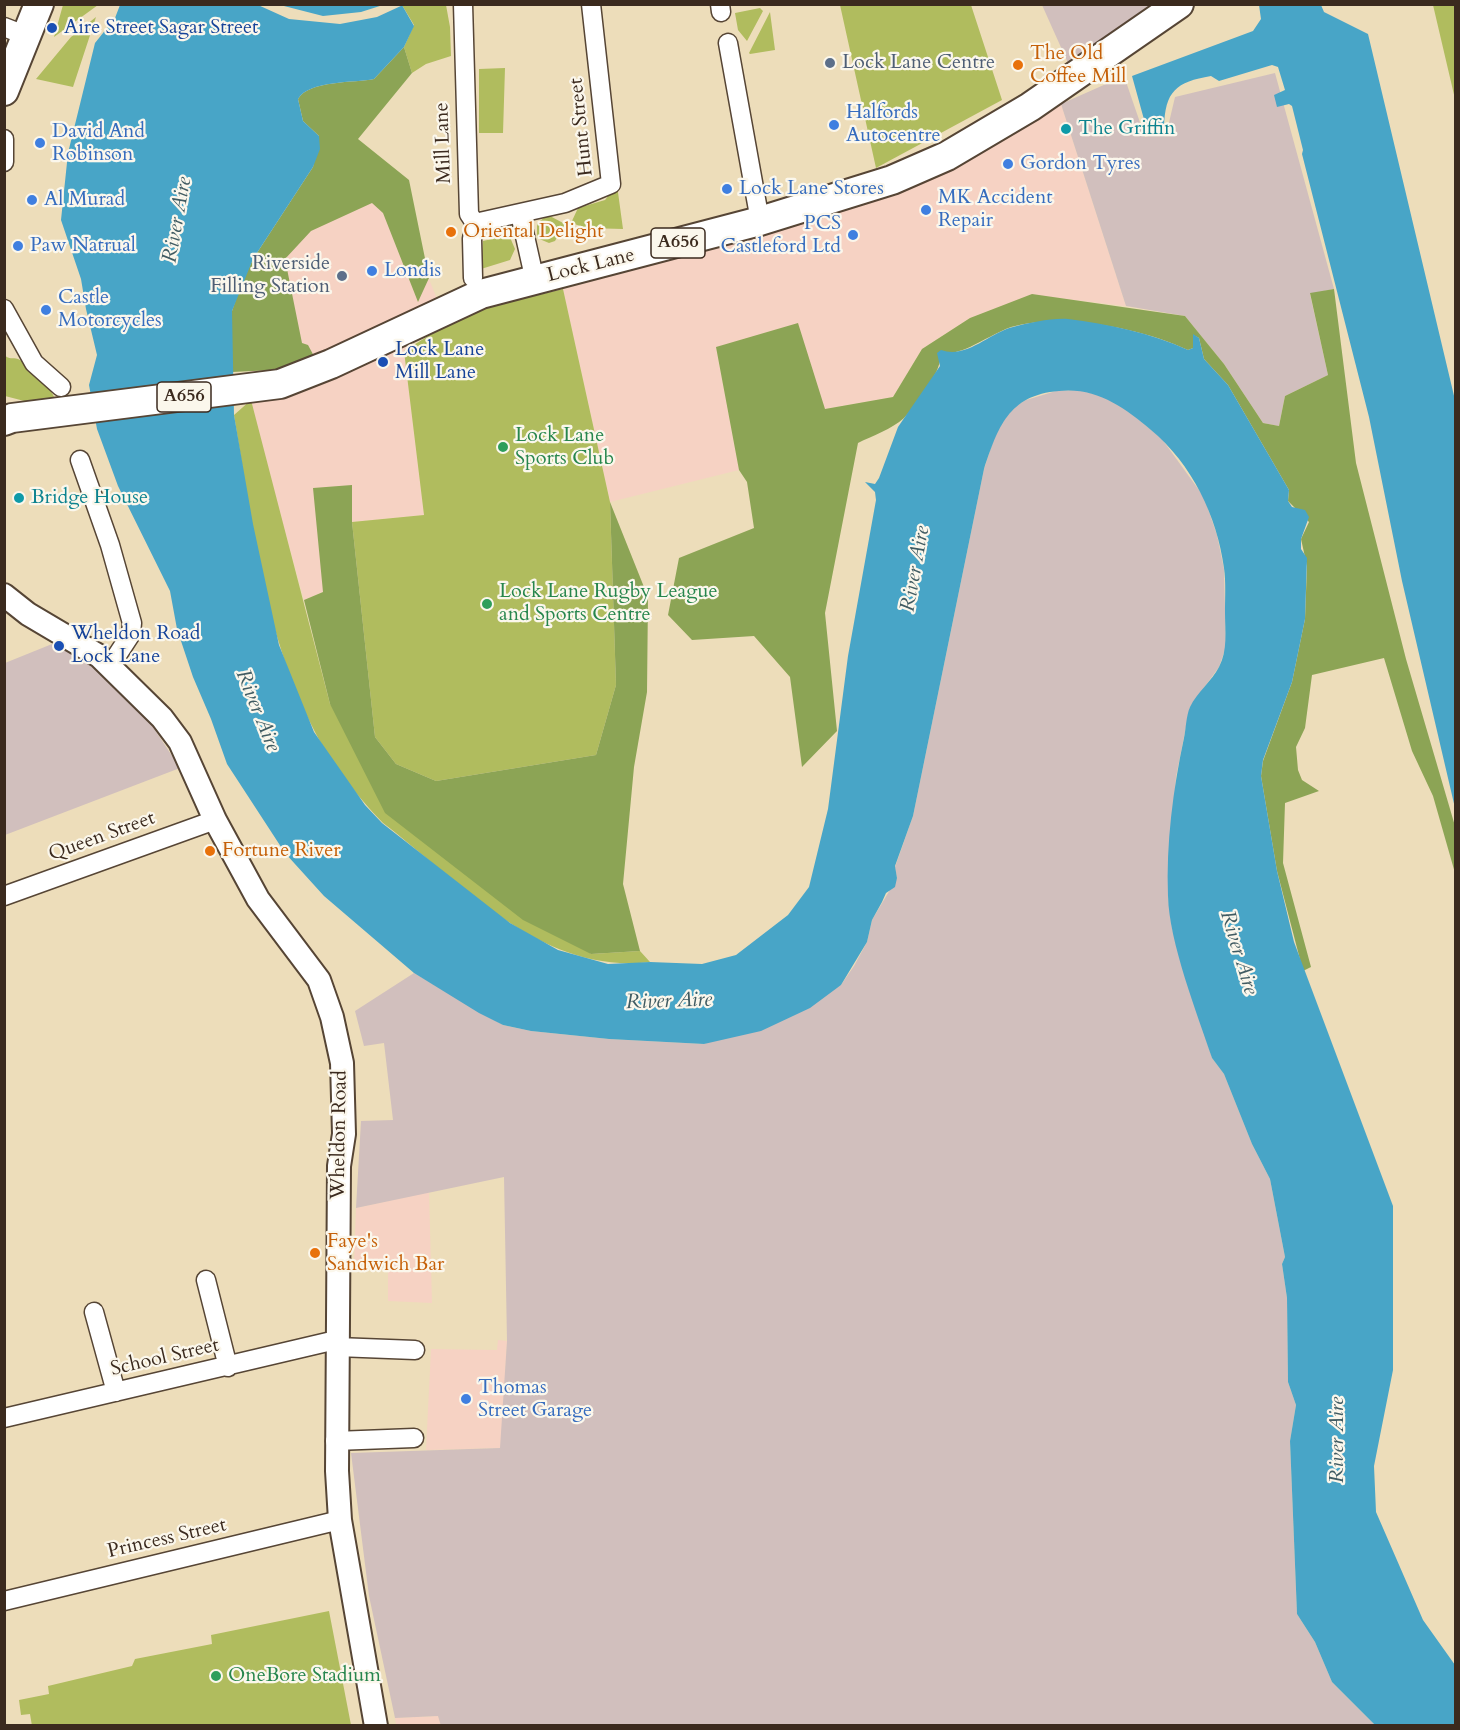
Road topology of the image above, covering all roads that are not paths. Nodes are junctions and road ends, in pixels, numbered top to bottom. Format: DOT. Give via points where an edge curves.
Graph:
graph roads {
  1 [pos="39,4"];
  2 [pos="463,4"];
  3 [pos="591,4"];
  4 [pos="1179,4"];
  5 [pos="16,32"];
  6 [pos="728,43"];
  7 [pos="4,91"];
  8 [pos="4,139"];
  9 [pos="4,162"];
  10 [pos="520,214"];
  11 [pos="760,221"];
  12 [pos="475,224"];
  13 [pos="473,278"];
  14 [pos="535,280"];
  15 [pos="4,309"];
  16 [pos="61,387"];
  17 [pos="7,418"];
  18 [pos="80,460"];
  19 [pos="4,595"];
  20 [pos="110,666"];
  21 [pos="214,820"];
  22 [pos="4,896"];
  23 [pos="206,1280"];
  24 [pos="94,1312"];
  25 [pos="336,1343"];
  26 [pos="415,1350"];
  27 [pos="228,1366"];
  28 [pos="116,1392"];
  29 [pos="5,1415"];
  30 [pos="414,1438"];
  31 [pos="335,1442"];
  32 [pos="340,1520"];
  33 [pos="4,1601"];
  34 [pos="376,1725"];
  1 -- 5 [label="main road"];
  2 -- 12 [label="street, Mill Lane" via="469,214"];
  3 -- 10 [label="street, Hunt Street" via="611,184 565,203"];
  4 -- 11 [label="main road, Lock Lane / A656" via="1068,82 946,156 892,180"];
  5 -- 7 [label="main road"];
  6 -- 11 [label="street"];
  8 -- 9 [label="street"];
  10 -- 12 [label="street, Hunt Street"];
  10 -- 14 [label="street"];
  11 -- 14 [label="main road, Lock Lane / A656"];
  12 -- 13 [label="street, Mill Lane"];
  14 -- 17 [label="main road, Lock Lane / A656" via="481,294 280,384"];
  15 -- 16 [label="street" via="33,363"];
  18 -- 20 [label="street" via="131,616 131,634"];
  19 -- 20 [label="street, Wheldon Road"];
  20 -- 21 [label="street, Wheldon Road" via="162,718 180,742"];
  21 -- 22 [label="street, Queen Street"];
  21 -- 25 [label="street, Wheldon Road" via="258,899 319,980 333,1017 342,1063 344,1134 339,1166"];
  23 -- 27 [label="street"];
  24 -- 28 [label="street"];
  25 -- 26 [label="street, School Street"];
  25 -- 27 [label="street, School Street"];
  25 -- 31 [label="street, Wheldon Road"];
  27 -- 28 [label="street, School Street"];
  28 -- 29 [label="street, School Street"];
  30 -- 31 [label="street"];
  31 -- 32 [label="street, Wheldon Road"];
  32 -- 33 [label="street, Princess Street"];
  32 -- 34 [label="street, Wheldon Road"];
}
